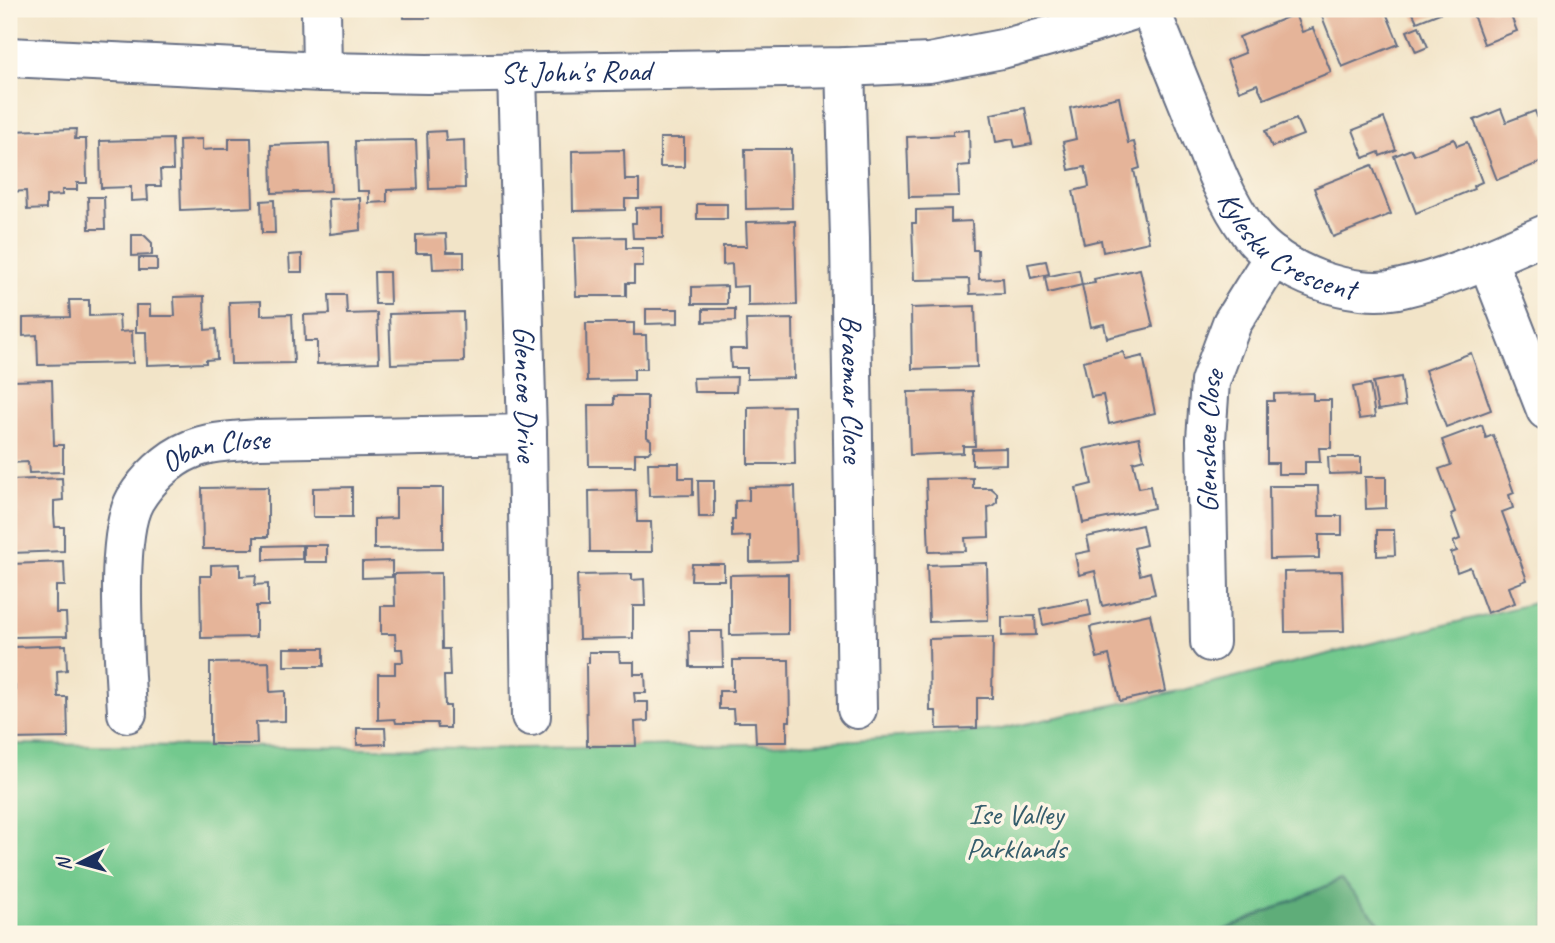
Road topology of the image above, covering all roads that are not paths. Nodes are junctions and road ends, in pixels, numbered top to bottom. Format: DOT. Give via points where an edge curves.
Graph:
graph roads {
  1 [pos="321,9"];
  2 [pos="1137,9"];
  3 [pos="1150,9"];
  4 [pos="9,57"];
  5 [pos="845,67"];
  6 [pos="322,72"];
  7 [pos="517,74"];
  8 [pos="1546,234"];
  9 [pos="1274,256"];
  10 [pos="1488,259"];
  11 [pos="1546,410"];
  12 [pos="527,434"];
  13 [pos="1210,642"];
  14 [pos="858,709"];
  15 [pos="127,713"];
  16 [pos="531,716"];
  1 -- 6 [label="street"];
  2 -- 5 [label="street, St John's Road" via="990,51 929,63"];
  3 -- 9 [label="street, Kylesku Crescent" via="1233,208 1250,234"];
  4 -- 6 [label="street, St John's Road"];
  5 -- 7 [label="street, St John's Road"];
  5 -- 14 [label="street, Braemar Close"];
  6 -- 7 [label="street, St John's Road"];
  7 -- 12 [label="street, Glencoe Drive"];
  8 -- 10 [label="street, Kylesku Crescent"];
  9 -- 10 [label="street, Kylesku Crescent" via="1317,281 1377,291 1400,289"];
  9 -- 13 [label="street, Glenshee Close" via="1232,323 1210,382 1206,439"];
  10 -- 11 [label="street"];
  12 -- 15 [label="street, Oban Close" via="226,442 189,450 158,471 134,502 123,543"];
  12 -- 16 [label="street, Glencoe Drive"];
}
